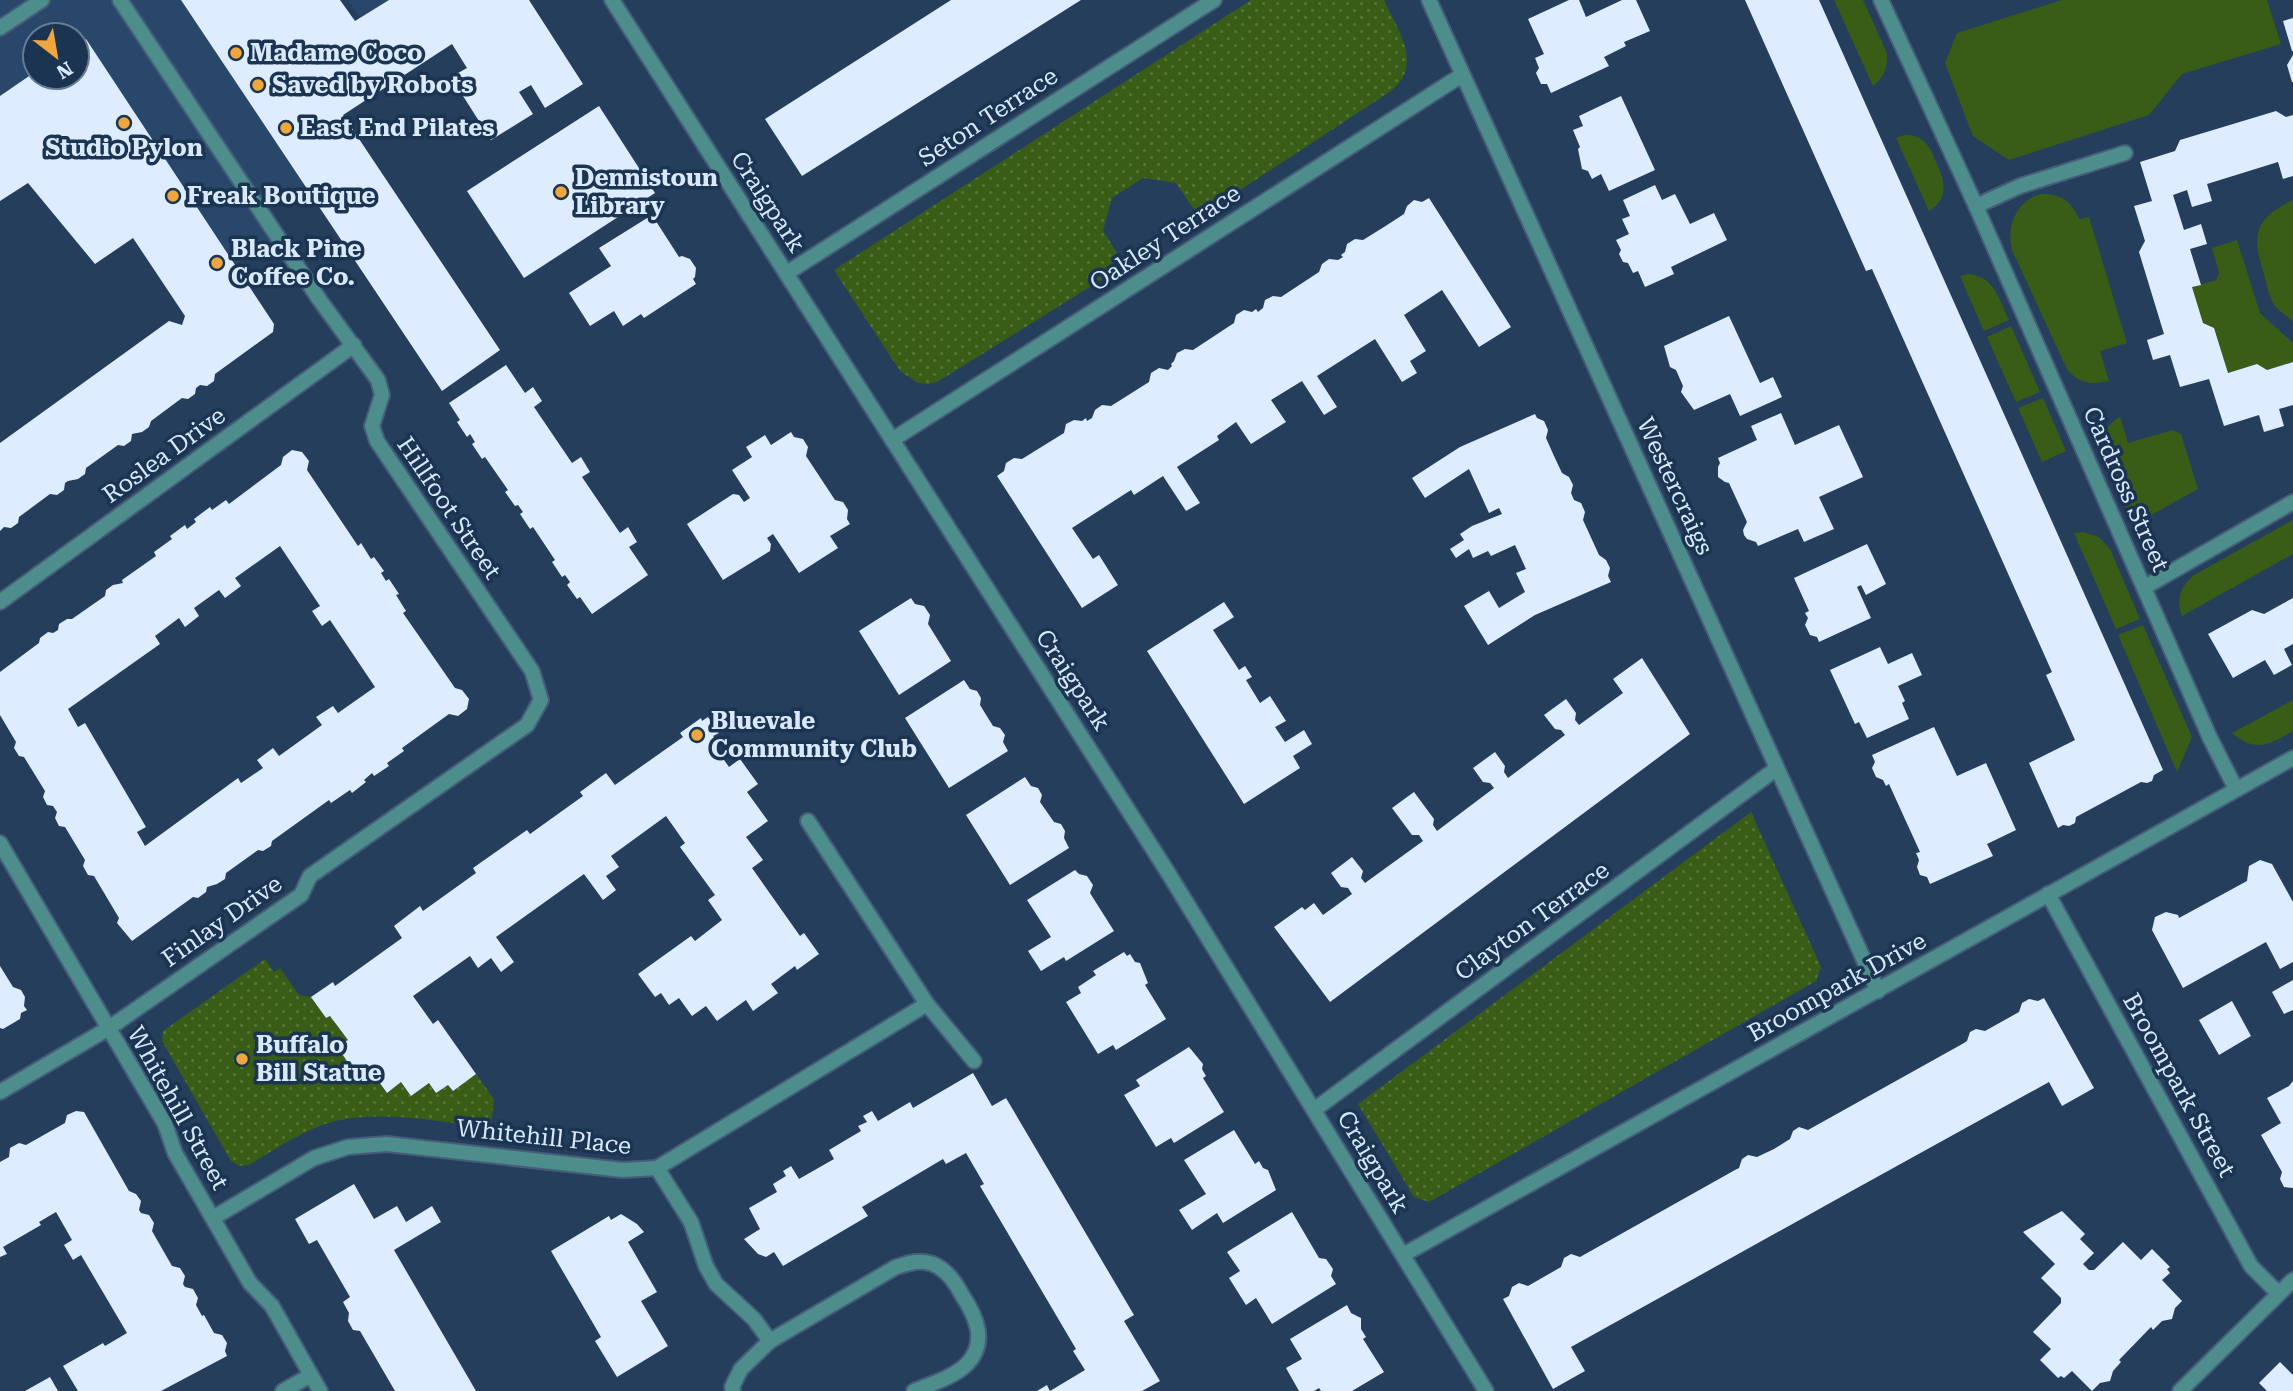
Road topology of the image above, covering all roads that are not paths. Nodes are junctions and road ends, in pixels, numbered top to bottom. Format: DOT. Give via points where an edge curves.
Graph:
graph roads {
  1 [pos="42,0"];
  2 [pos="120,0"];
  3 [pos="611,0"];
  4 [pos="1214,0"];
  5 [pos="1429,0"];
  6 [pos="1881,0"];
  7 [pos="0,28"];
  8 [pos="1462,75"];
  9 [pos="2125,153"];
  10 [pos="1976,206"];
  11 [pos="787,273"];
  12 [pos="354,345"];
  13 [pos="892,440"];
  14 [pos="2293,502"];
  15 [pos="2145,587"];
  16 [pos="0,602"];
  17 [pos="527,725"];
  18 [pos="2293,758"];
  19 [pos="1776,769"];
  20 [pos="2236,789"];
  21 [pos="808,821"];
  22 [pos="0,843"];
  23 [pos="2048,894"];
  24 [pos="1878,991"];
  25 [pos="928,1004"];
  26 [pos="109,1028"];
  27 [pos="974,1061"];
  28 [pos="0,1092"];
  29 [pos="1314,1110"];
  30 [pos="657,1168"];
  31 [pos="213,1218"];
  32 [pos="1403,1255"];
  33 [pos="2293,1280"];
  34 [pos="2278,1293"];
  35 [pos="770,1341"];
  36 [pos="311,1375"];
  37 [pos="283,1391"];
  38 [pos="320,1391"];
  39 [pos="733,1391"];
  40 [pos="914,1391"];
  41 [pos="1486,1391"];
  42 [pos="2180,1391"];
  1 -- 7 [label="street"];
  2 -- 12 [label="street, Hillfoot Street"];
  3 -- 11 [label="street, Craigpark"];
  4 -- 11 [label="street, Seton Terrace"];
  5 -- 8 [label="street, Westercraigs"];
  6 -- 10 [label="street, Cardross Street"];
  8 -- 13 [label="street, Oakley Terrace"];
  8 -- 19 [label="street, Westercraigs"];
  9 -- 10 [label="street"];
  10 -- 15 [label="street, Cardross Street"];
  11 -- 13 [label="street, Craigpark"];
  12 -- 16 [label="street, Roslea Drive"];
  12 -- 17 [label="street, Hillfoot Street" via="379,380 382,396 372,426 377,442 533,671 541,700"];
  13 -- 29 [label="street, Craigpark"];
  14 -- 15 [label="street"];
  15 -- 20 [label="street, Cardross Street"];
  17 -- 26 [label="street, Finlay Drive" via="310,876 301,895"];
  18 -- 20 [label="street, Broompark Drive"];
  19 -- 24 [label="street, Westercraigs"];
  19 -- 29 [label="street, Clayton Terrace"];
  20 -- 23 [label="street, Broompark Drive"];
  21 -- 25 [label="street"];
  22 -- 26 [label="street, Whitehill Street"];
  23 -- 24 [label="street, Broompark Drive"];
  23 -- 34 [label="street, Broompark Street" via="2251,1266"];
  24 -- 32 [label="street, Broompark Drive"];
  25 -- 27 [label="street"];
  25 -- 30 [label="street, Whitehill Place"];
  26 -- 28 [label="street, Finlay Drive"];
  26 -- 31 [label="street, Whitehill Street"];
  29 -- 32 [label="street, Craigpark"];
  30 -- 31 [label="street, Whitehill Place" via="623,1170 387,1144 348,1147 314,1158"];
  30 -- 35 [label="street" via="691,1222 716,1284 754,1319"];
  31 -- 36 [label="street, Whitehill Street"];
  32 -- 41 [label="street, Craigpark"];
  33 -- 34 [label="street"];
  34 -- 42 [label="street"];
  35 -- 39 [label="street" via="741,1369"];
  35 -- 40 [label="street" via="896,1267 914,1261 931,1263 946,1271 975,1316 977,1348 967,1364"];
  36 -- 37 [label="street"];
  36 -- 38 [label="street, Whitehill Street"];
}
